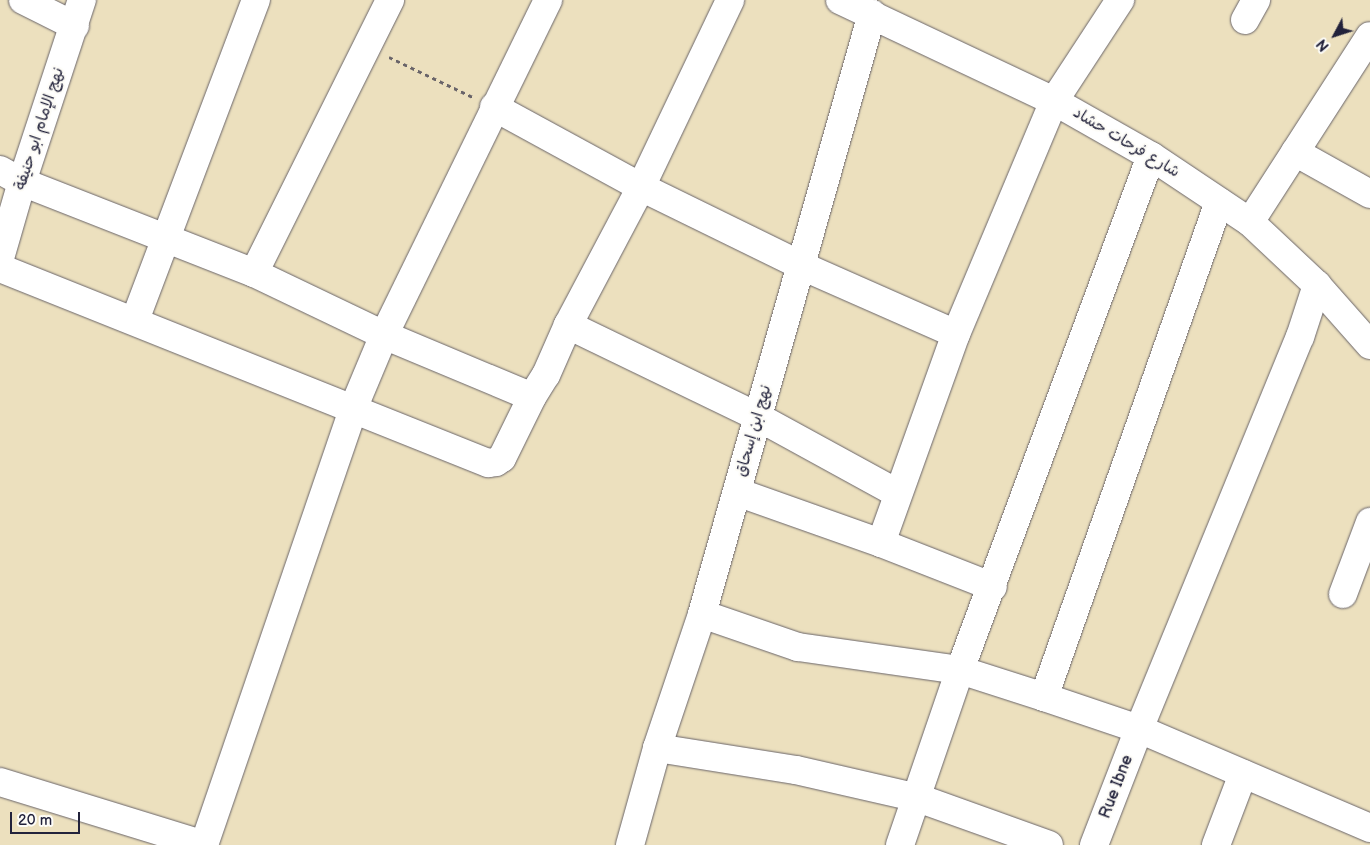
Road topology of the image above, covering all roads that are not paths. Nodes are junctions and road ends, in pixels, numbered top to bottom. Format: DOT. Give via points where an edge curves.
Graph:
graph roads {
  1 [pos="23,0"];
  2 [pos="82,0"];
  3 [pos="256,0"];
  4 [pos="390,0"];
  5 [pos="548,0"];
  6 [pos="730,0"];
  7 [pos="1120,0"];
  8 [pos="857,6"];
  9 [pos="75,26"];
  10 [pos="1370,36"];
  11 [pos="1054,101"];
  12 [pos="494,107"];
  13 [pos="1295,152"];
  14 [pos="1151,156"];
  15 [pos="11,176"];
  16 [pos="641,187"];
  17 [pos="1370,194"];
  18 [pos="1219,202"];
  19 [pos="1250,222"];
  20 [pos="168,238"];
  21 [pos="0,256"];
  22 [pos="802,266"];
  23 [pos="254,273"];
  24 [pos="1317,285"];
  25 [pos="135,320"];
  26 [pos="568,325"];
  27 [pos="956,334"];
  28 [pos="384,335"];
  29 [pos="1370,345"];
  30 [pos="532,397"];
  31 [pos="353,410"];
  32 [pos="758,417"];
  33 [pos="737,492"];
  34 [pos="898,493"];
  35 [pos="1370,522"];
  36 [pos="881,543"];
  37 [pos="993,587"];
  38 [pos="1342,594"];
  39 [pos="702,614"];
  40 [pos="960,670"];
  41 [pos="1044,697"];
  42 [pos="1139,730"];
  43 [pos="657,748"];
  44 [pos="1243,774"];
  45 [pos="0,782"];
  46 [pos="918,798"];
  47 [pos="1370,828"];
  48 [pos="204,845"];
  49 [pos="630,845"];
  50 [pos="900,845"];
  51 [pos="1048,845"];
  52 [pos="1094,845"];
  53 [pos="1216,845"];
  1 -- 9 [label="street"];
  2 -- 9 [label="street, نهج الإمام ابو حنيفة"];
  3 -- 20 [label="street"];
  4 -- 23 [label="street"];
  5 -- 12 [label="street"];
  6 -- 16 [label="street"];
  7 -- 11 [label="street"];
  8 -- 11 [label="street, شارع فرحات حشاد"];
  8 -- 22 [label="street, نهج ابن إسحاق"];
  9 -- 15 [label="street, نهج الإمام ابو حنيفة"];
  10 -- 13 [label="street"];
  11 -- 14 [label="street, شارع فرحات حشاد"];
  11 -- 27 [label="street"];
  12 -- 16 [label="street"];
  12 -- 28 [label="street"];
  13 -- 17 [label="street"];
  13 -- 19 [label="street"];
  14 -- 18 [label="street, شارع فرحات حشاد"];
  14 -- 37 [label="street"];
  15 -- 20 [label="street"];
  15 -- 21 [label="street, نهج الإمام ابو حنيفة"];
  16 -- 22 [label="street"];
  16 -- 26 [label="street"];
  18 -- 19 [label="street, شارع فرحات حشاد"];
  18 -- 41 [label="street"];
  19 -- 24 [label="street, شارع فرحات حشاد"];
  20 -- 23 [label="street"];
  20 -- 25 [label="street"];
  21 -- 25 [label="street"];
  22 -- 27 [label="street"];
  22 -- 32 [label="street, نهج ابن إسحاق"];
  23 -- 28 [label="street"];
  24 -- 29 [label="street, شارع فرحات حشاد"];
  24 -- 42 [label="street, Rue Ibne" via="1300,337"];
  25 -- 31 [label="street"];
  26 -- 30 [label="street" via="546,375"];
  26 -- 32 [label="street"];
  27 -- 34 [label="street"];
  28 -- 30 [label="street"];
  28 -- 31 [label="street"];
  30 -- 31 [label="street" via="502,458 488,463"];
  31 -- 48 [label="street"];
  32 -- 33 [label="street, نهج ابن إسحاق"];
  32 -- 34 [label="street"];
  33 -- 36 [label="street"];
  33 -- 39 [label="street, نهج ابن إسحاق"];
  34 -- 36 [label="street"];
  35 -- 38 [label="street"];
  36 -- 37 [label="street"];
  37 -- 40 [label="street"];
  39 -- 40 [label="street" via="798,647"];
  39 -- 43 [label="street, نهج ابن إسحاق"];
  40 -- 41 [label="street"];
  40 -- 46 [label="street"];
  41 -- 42 [label="street"];
  42 -- 44 [label="street"];
  42 -- 52 [label="street, Rue Ibne"];
  43 -- 46 [label="street" via="796,770"];
  43 -- 49 [label="street, نهج ابن إسحاق"];
  44 -- 47 [label="street"];
  44 -- 53 [label="street"];
  45 -- 48 [label="street"];
  46 -- 50 [label="street"];
  46 -- 51 [label="street"];
}
